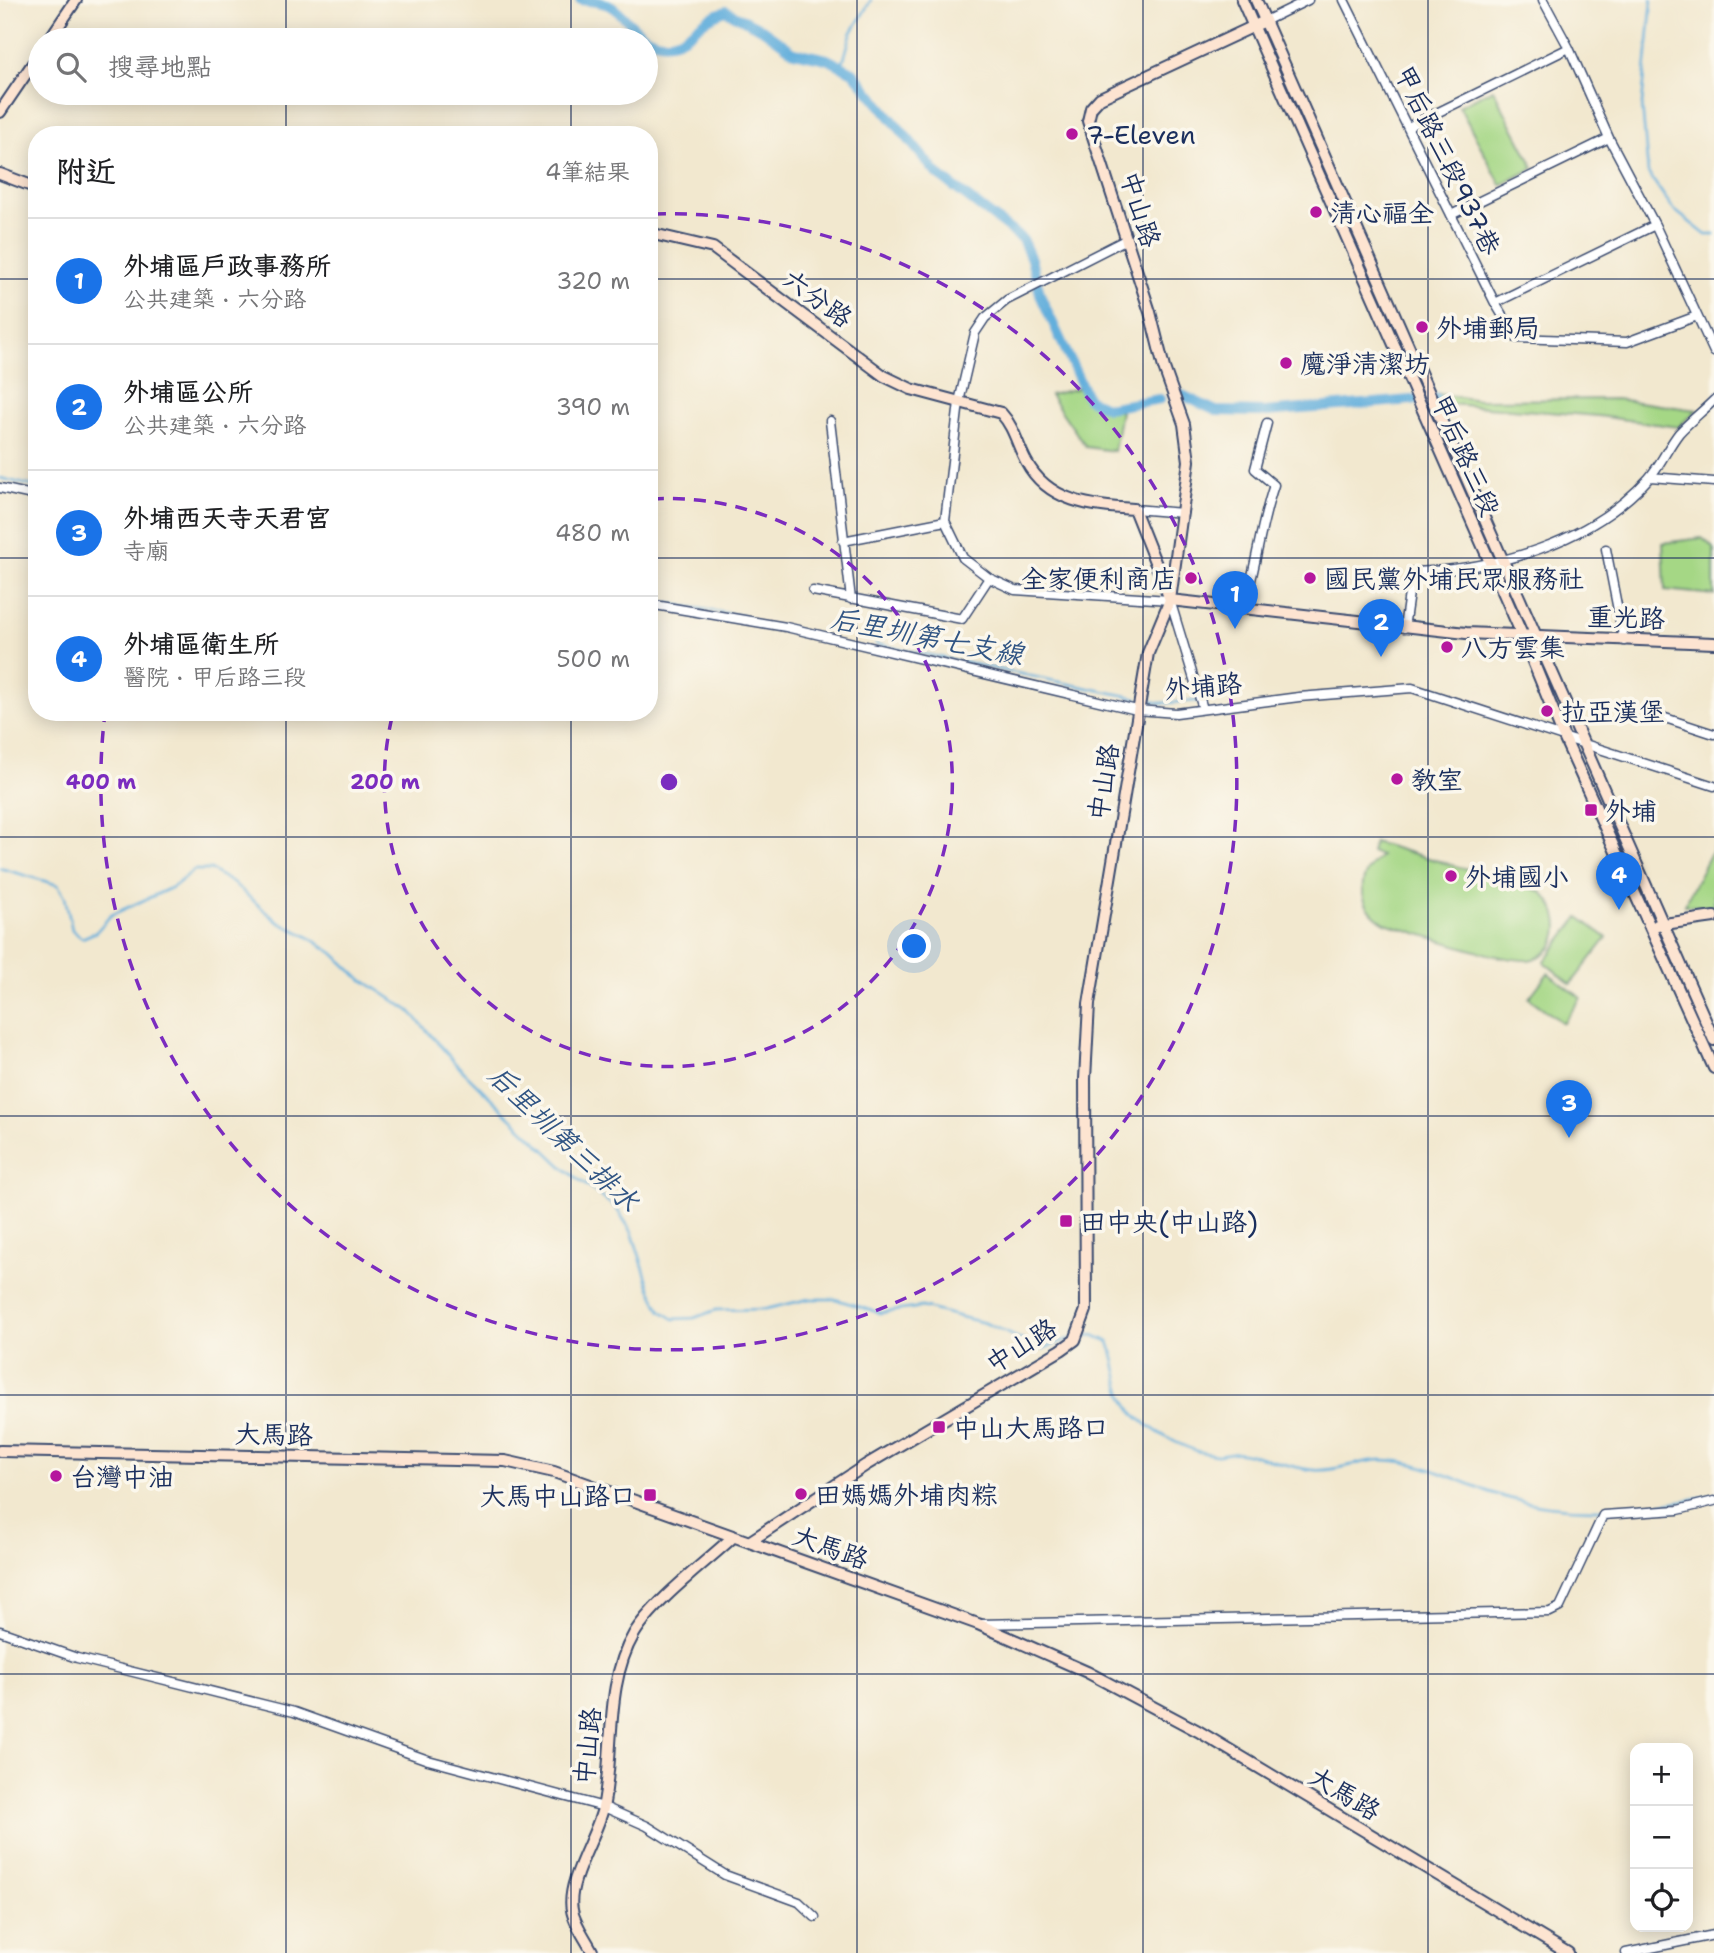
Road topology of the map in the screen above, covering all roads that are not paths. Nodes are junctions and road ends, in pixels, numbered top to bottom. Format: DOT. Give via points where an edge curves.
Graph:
graph roads {
  1 [pos="76,0"];
  2 [pos="1242,0"];
  3 [pos="1256,0"];
  4 [pos="1308,0"];
  5 [pos="1344,0"];
  6 [pos="1543,0"];
  7 [pos="1265,21"];
  8 [pos="1254,26"];
  9 [pos="57,28"];
  10 [pos="1569,48"];
  11 [pos="28,70"];
  12 [pos="0,112"];
  13 [pos="1408,127"];
  14 [pos="1609,138"];
  15 [pos="0,174"];
  16 [pos="28,185"];
  17 [pos="1451,215"];
  18 [pos="1655,225"];
  19 [pos="658,235"];
  20 [pos="1125,240"];
  21 [pos="1495,303"];
  22 [pos="1697,316"];
  23 [pos="1714,352"];
  24 [pos="1714,400"];
  25 [pos="959,402"];
  26 [pos="830,421"];
  27 [pos="1267,423"];
  28 [pos="1650,477"];
  29 [pos="1714,482"];
  30 [pos="0,488"];
  31 [pos="28,494"];
  32 [pos="1134,509"];
  33 [pos="1184,513"];
  34 [pos="945,521"];
  35 [pos="843,541"];
  36 [pos="1606,549"];
  37 [pos="1501,558"];
  38 [pos="1488,562"];
  39 [pos="989,578"];
  40 [pos="813,592"];
  41 [pos="851,599"];
  42 [pos="1170,600"];
  43 [pos="658,605"];
  44 [pos="1244,608"];
  45 [pos="1404,628"];
  46 [pos="1536,635"];
  47 [pos="1523,637"];
  48 [pos="1624,641"];
  49 [pos="1714,643"];
  50 [pos="1203,709"];
  51 [pos="1137,710"];
  52 [pos="1653,715"];
  53 [pos="1714,734"];
  54 [pos="1563,735"];
  55 [pos="1582,741"];
  56 [pos="1714,786"];
  57 [pos="1714,916"];
  58 [pos="1656,925"];
  59 [pos="1714,1041"];
  60 [pos="1714,1068"];
  61 [pos="0,1451"];
  62 [pos="1714,1501"];
  63 [pos="733,1537"];
  64 [pos="749,1542"];
  65 [pos="978,1624"];
  66 [pos="0,1631"];
  67 [pos="604,1807"];
  68 [pos="816,1917"];
  69 [pos="1714,1935"];
  70 [pos="593,1953"];
  71 [pos="1568,1953"];
  72 [pos="1626,1953"];
  1 -- 9 [label="street"];
  2 -- 8 [label="street, 甲后路三段"];
  3 -- 7 [label="street, 甲后路三段"];
  4 -- 7 [label="street, 中山路"];
  5 -- 13 [label="street, 甲后路三段937巷"];
  6 -- 10 [label="street"];
  7 -- 8 [label="street, 中山路"];
  7 -- 37 [label="street, 甲后路三段"];
  8 -- 20 [label="street, 中山路" via="1100,98 1091,108 1088,121"];
  8 -- 38 [label="street, 甲后路三段"];
  10 -- 13 [label="street"];
  10 -- 14 [label="street"];
  11 -- 12 [label="street"];
  13 -- 17 [label="street, 甲后路三段937巷"];
  14 -- 17 [label="street"];
  14 -- 18 [label="street"];
  15 -- 16 [label="street"];
  17 -- 21 [label="street, 甲后路三段937巷"];
  18 -- 21 [label="street"];
  18 -- 22 [label="street"];
  19 -- 25 [label="street, 六分路" via="713,248 884,376"];
  20 -- 25 [label="street" via="1007,300 985,318 975,333"];
  20 -- 33 [label="street, 中山路" via="1184,424 1189,461"];
  21 -- 22 [label="street, 甲后路三段937巷" via="1517,338 1627,342"];
  22 -- 23 [label="street"];
  24 -- 28 [label="street" via="1679,434"];
  25 -- 32 [label="street, 六分路" via="1001,413 1011,423 1026,461 1054,493 1089,506"];
  25 -- 34 [label="street"];
  26 -- 35 [label="street"];
  27 -- 44 [label="street" via="1255,470 1273,485"];
  28 -- 29 [label="street"];
  28 -- 37 [label="street" via="1585,529 1541,550"];
  30 -- 31 [label="street"];
  32 -- 33 [label="street"];
  32 -- 42 [label="street"];
  33 -- 42 [label="street, 中山路"];
  34 -- 35 [label="street"];
  34 -- 39 [label="street" via="963,558"];
  35 -- 41 [label="street"];
  36 -- 48 [label="street"];
  37 -- 38 [label="street"];
  37 -- 46 [label="street, 甲后路三段"];
  38 -- 45 [label="street" via="1412,572"];
  38 -- 47 [label="street, 甲后路三段"];
  39 -- 41 [label="street" via="962,619"];
  39 -- 42 [label="street" via="1015,590"];
  40 -- 41 [label="street"];
  42 -- 44 [label="street"];
  42 -- 50 [label="street"];
  42 -- 51 [label="street, 中山路" via="1148,653"];
  43 -- 51 [label="street, 外埔路" via="786,626"];
  44 -- 45 [label="street"];
  45 -- 47 [label="street"];
  46 -- 47 [label="street"];
  46 -- 48 [label="street, 重光路"];
  46 -- 55 [label="street, 甲后路三段"];
  47 -- 54 [label="street, 甲后路三段"];
  48 -- 49 [label="street, 重光路"];
  50 -- 51 [label="street, 外埔路" via="1176,713"];
  50 -- 54 [label="street, 外埔路" via="1412,688"];
  51 -- 64 [label="street, 中山路" via="1089,1004 1087,1288 1086,1310 1075,1340 866,1465"];
  52 -- 53 [label="street"];
  54 -- 55 [label="street, 外埔路"];
  54 -- 58 [label="street, 甲后路三段"];
  55 -- 56 [label="street, 外埔路"];
  55 -- 58 [label="street, 甲后路三段"];
  57 -- 58 [label="street"];
  58 -- 59 [label="street"];
  58 -- 60 [label="street"];
  61 -- 63 [label="street, 大馬路" via="505,1461 554,1472"];
  62 -- 65 [label="street" via="1678,1510 1603,1515 1560,1607 1550,1612"];
  63 -- 64 [label="street, 大馬路"];
  63 -- 67 [label="street, 中山路" via="683,1580 635,1632 615,1694"];
  64 -- 65 [label="street, 大馬路"];
  65 -- 71 [label="street, 大馬路" via="1124,1690 1198,1731"];
  66 -- 67 [label="street" via="77,1658 294,1712 428,1760"];
  67 -- 68 [label="street" via="647,1826 725,1875 799,1902"];
  67 -- 70 [label="street, 中山路" via="573,1890 572,1910"];
  69 -- 72 [label="street"];
}
